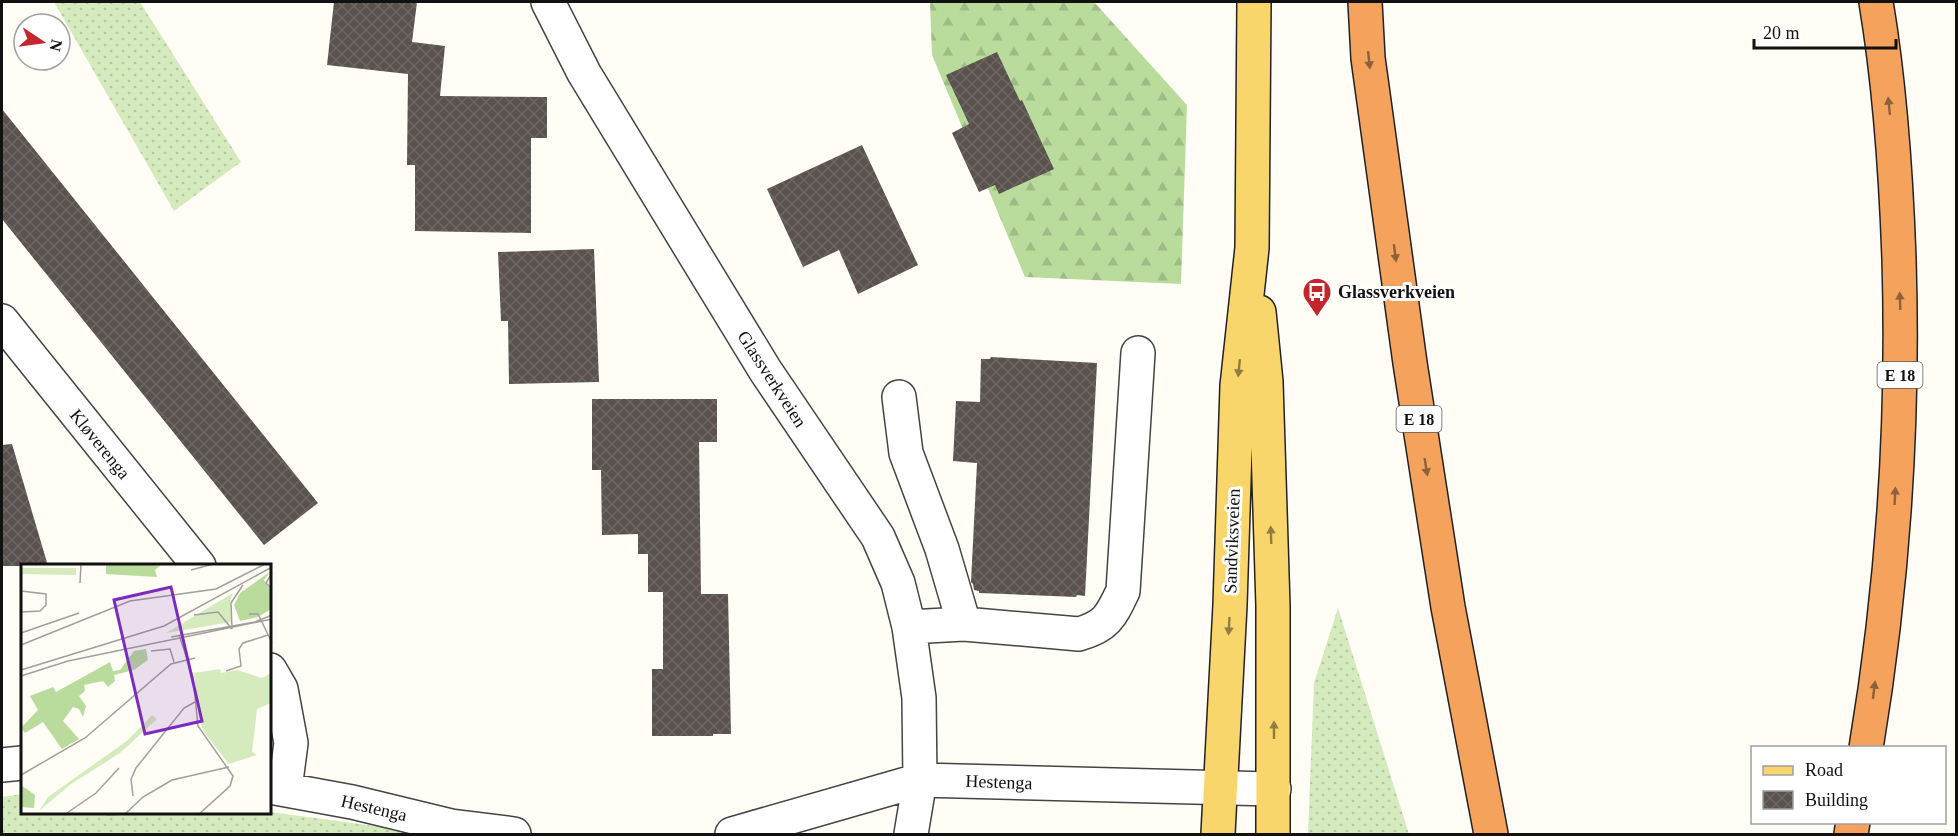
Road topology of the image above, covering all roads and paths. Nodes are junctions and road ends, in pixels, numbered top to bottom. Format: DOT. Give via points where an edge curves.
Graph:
graph roads {
  1 [pos="548,2"];
  2 [pos="1254,2"];
  3 [pos="1365,2"];
  4 [pos="1876,2"];
  5 [pos="1252,248"];
  6 [pos="2,321"];
  7 [pos="1138,353"];
  8 [pos="899,397"];
  9 [pos="197,564"];
  10 [pos="1448,607"];
  11 [pos="964,624"];
  12 [pos="909,627"];
  13 [pos="272,673"];
  14 [pos="1866,746"];
  15 [pos="21,763"];
  16 [pos="2,765"];
  17 [pos="920,780"];
  18 [pos="1220,787"];
  19 [pos="277,788"];
  20 [pos="1274,789"];
  21 [pos="514,834"];
  22 [pos="732,834"];
  23 [pos="911,834"];
  24 [pos="1218,834"];
  25 [pos="1273,834"];
  26 [pos="1471,834"];
  27 [pos="1491,834"];
  1 -- 12 [label="street, Glassverkveien" via="585,73 765,370 878,537 898,583"];
  2 -- 5 [label="main road, Sandviksveien"];
  3 -- 10 [label="highway, E 18, one-way" via="1368,58"];
  14 -- 4 [label="highway, E 18, one-way" via="1894,522 1900,418 1898,212"];
  5 -- 18 [label="main road, Sandviksveien, one-way" via="1237,386"];
  20 -- 5 [label="main road, Sandviksveien, one-way" via="1274,606 1266,382"];
  6 -- 9 [label="street, Kløverenga"];
  7 -- 11 [label="street" via="1123,591 1111,616 1096,629 1079,634"];
  8 -- 11 [label="street" via="906,453 942,549"];
  10 -- 26 [label="highway, E 18"];
  10 -- 27 [label="highway, E 18"];
  11 -- 12 [label="street"];
  12 -- 17 [label="street, Glassverkveien" via="918,698"];
  13 -- 19 [label="street" via="281,689 291,743"];
  15 -- 16 [label="street"];
  17 -- 18 [label="street, Hestenga"];
  17 -- 22 [label="street, Hestenga"];
  17 -- 23 [label="street, Glassverkveien"];
  18 -- 20 [label="street, Hestenga"];
  18 -- 24 [label="main road, Sandviksveien"];
  19 -- 21 [label="street, Hestenga" via="451,826"];
  20 -- 25 [label="main road, Sandviksveien"];
}
